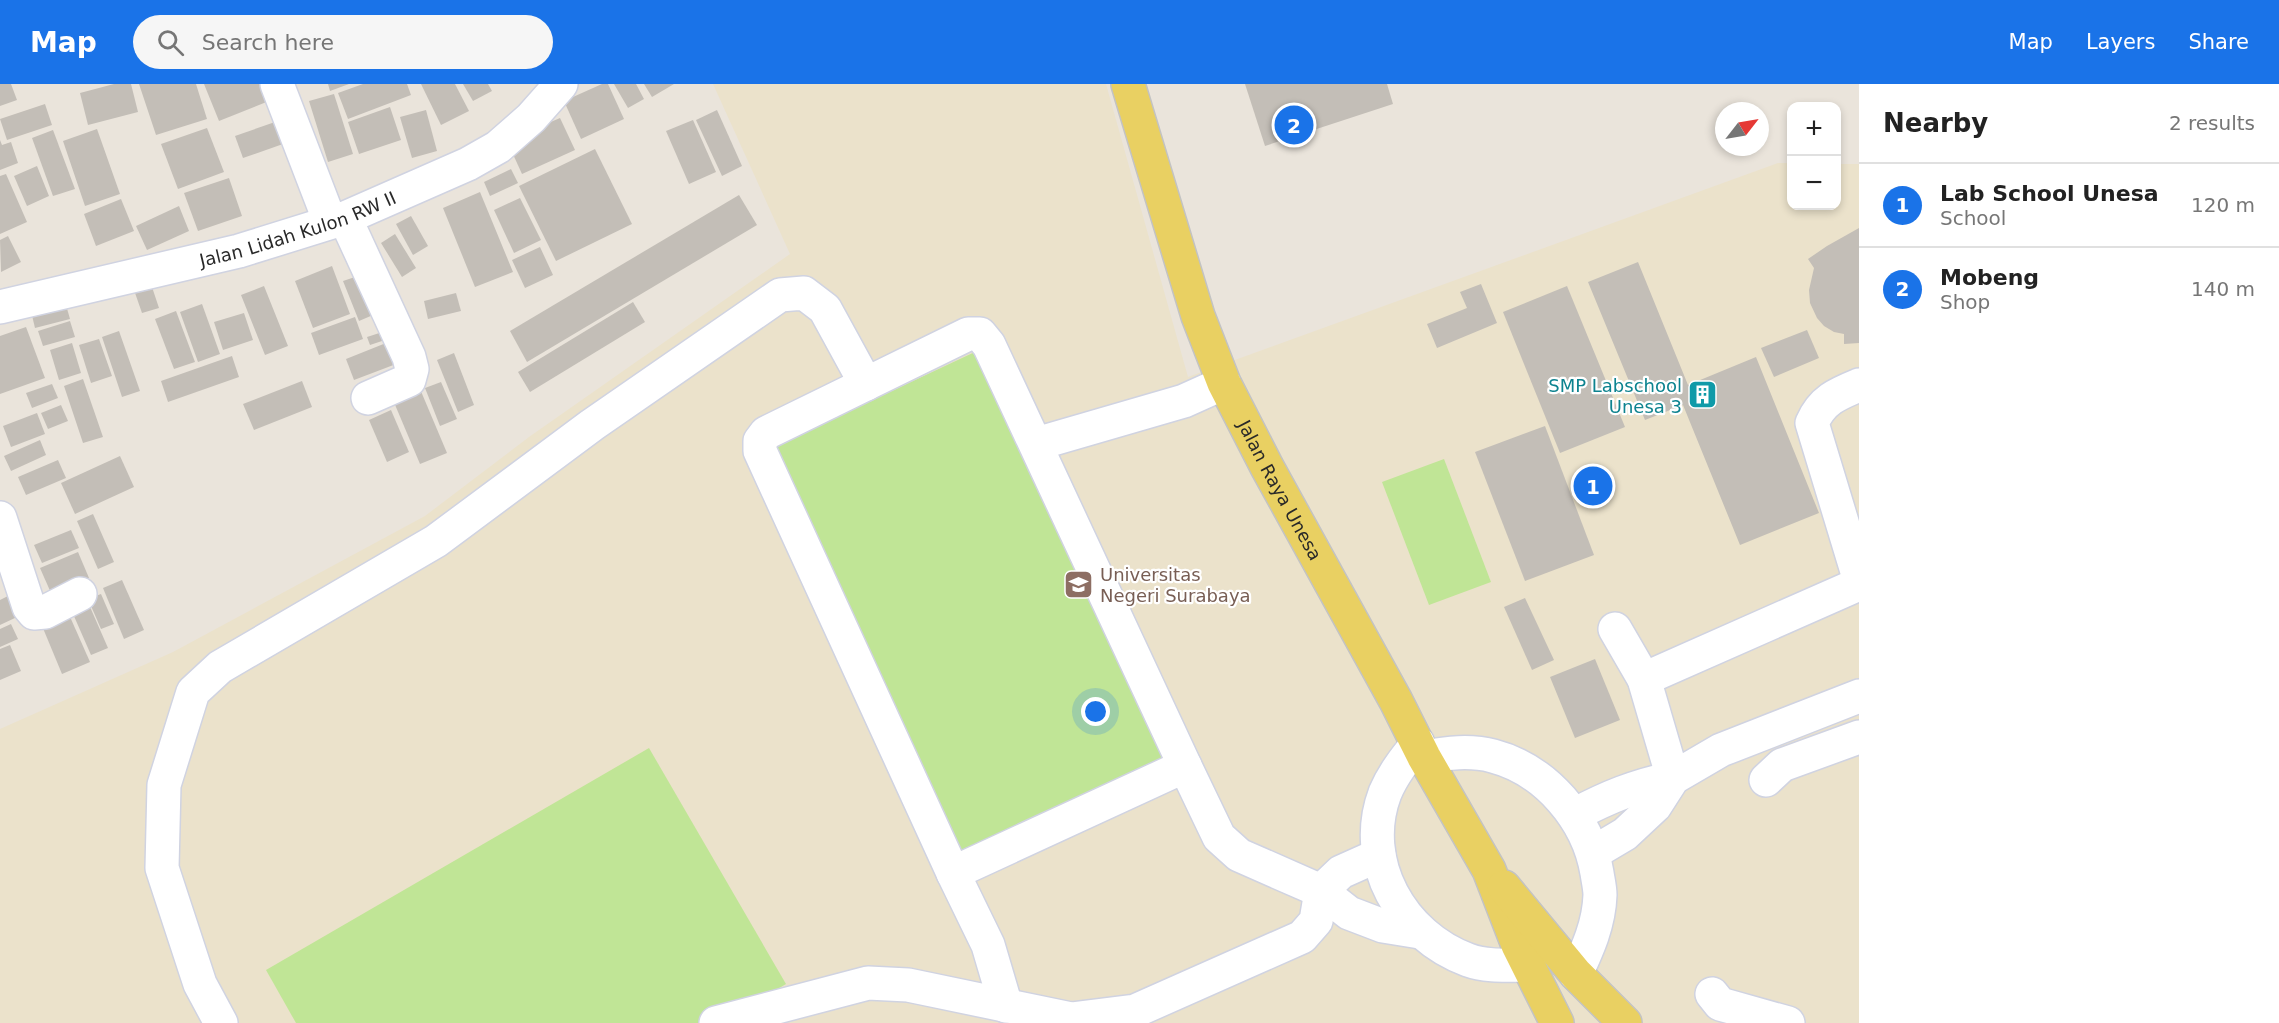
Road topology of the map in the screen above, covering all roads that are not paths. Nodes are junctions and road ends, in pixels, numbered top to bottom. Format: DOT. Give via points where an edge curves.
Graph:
graph roads {
  1 [pos="277,84"];
  2 [pos="561,84"];
  3 [pos="1128,84"];
  4 [pos="338,220"];
  5 [pos="0,307"];
  6 [pos="1224,383"];
  7 [pos="866,384"];
  8 [pos="1859,385"];
  9 [pos="368,398"];
  10 [pos="1036,444"];
  11 [pos="0,518"];
  12 [pos="1859,578"];
  13 [pos="1859,584"];
  14 [pos="80,594"];
  15 [pos="1615,629"];
  16 [pos="1644,679"];
  17 [pos="1859,696"];
  18 [pos="1859,737"];
  19 [pos="1421,750"];
  20 [pos="1185,766"];
  21 [pos="1673,778"];
  22 [pos="1766,780"];
  23 [pos="1574,815"];
  24 [pos="1593,853"];
  25 [pos="1379,855"];
  26 [pos="1489,870"];
  27 [pos="953,873"];
  28 [pos="1321,891"];
  29 [pos="1420,932"];
  30 [pos="1528,964"];
  31 [pos="1576,974"];
  32 [pos="1712,994"];
  33 [pos="1006,1005"];
  34 [pos="968,1010"];
  35 [pos="221,1023"];
  36 [pos="716,1023"];
  37 [pos="1557,1023"];
  38 [pos="1625,1023"];
  39 [pos="1788,1023"];
  1 -- 4 [label="street"];
  2 -- 4 [label="street, Jalan Lidah Kulon RW II" via="498,147 468,164"];
  3 -- 6 [label="main road, Jalan Raya Unesa" via="1198,316"];
  4 -- 5 [label="street, Jalan Lidah Kulon RW II" via="239,250"];
  4 -- 9 [label="street" via="412,369 408,380"];
  6 -- 10 [label="street" via="1184,401"];
  6 -- 19 [label="main road, Jalan Raya Unesa"];
  7 -- 10 [label="street" via="968,334 980,333"];
  7 -- 27 [label="street" via="766,433 760,441 760,451"];
  7 -- 35 [label="street" via="825,309 804,293 780,295 592,425 436,542 220,667 193,692 164,785 162,868 200,984"];
  8 -- 12 [label="street" via="1826,401 1812,423"];
  10 -- 20 [label="street"];
  11 -- 14 [label="street" via="34,613 45,612"];
  13 -- 16 [label="street"];
  15 -- 16 [label="street"];
  16 -- 21 [label="street"];
  17 -- 21 [label="street" via="1721,750"];
  18 -- 22 [label="street" via="1782,765"];
  19 -- 23 [label="street" via="1492,756 1524,768 1552,789"];
  19 -- 25 [label="street" via="1398,767 1384,794 1378,825"];
  19 -- 26 [label="main road, Jalan Raya Unesa"];
  20 -- 27 [label="street"];
  20 -- 28 [label="street" via="1219,837 1239,855"];
  21 -- 23 [label="street" via="1641,784"];
  21 -- 24 [label="street" via="1655,806 1625,834"];
  23 -- 24 [label="street"];
  24 -- 31 [label="street" via="1600,894 1594,936"];
  25 -- 28 [label="street" via="1341,872"];
  25 -- 29 [label="street" via="1387,885 1401,911"];
  26 -- 30 [label="main road, Jalan Raya Unesa"];
  26 -- 31 [label="main road, Jalan Raya Unesa"];
  27 -- 33 [label="street" via="988,945"];
  28 -- 29 [label="street" via="1349,913 1383,926"];
  28 -- 33 [label="street" via="1316,921 1302,937 1135,1011 1071,1019"];
  29 -- 30 [label="street" via="1444,950 1470,961 1499,966"];
  30 -- 37 [label="main road, Jalan Raya Unesa"];
  31 -- 38 [label="main road, Jalan Raya Unesa"];
  32 -- 39 [label="street" via="1720,1004"];
  33 -- 34 [label="street"];
  34 -- 36 [label="street" via="908,985 868,983"];
}
